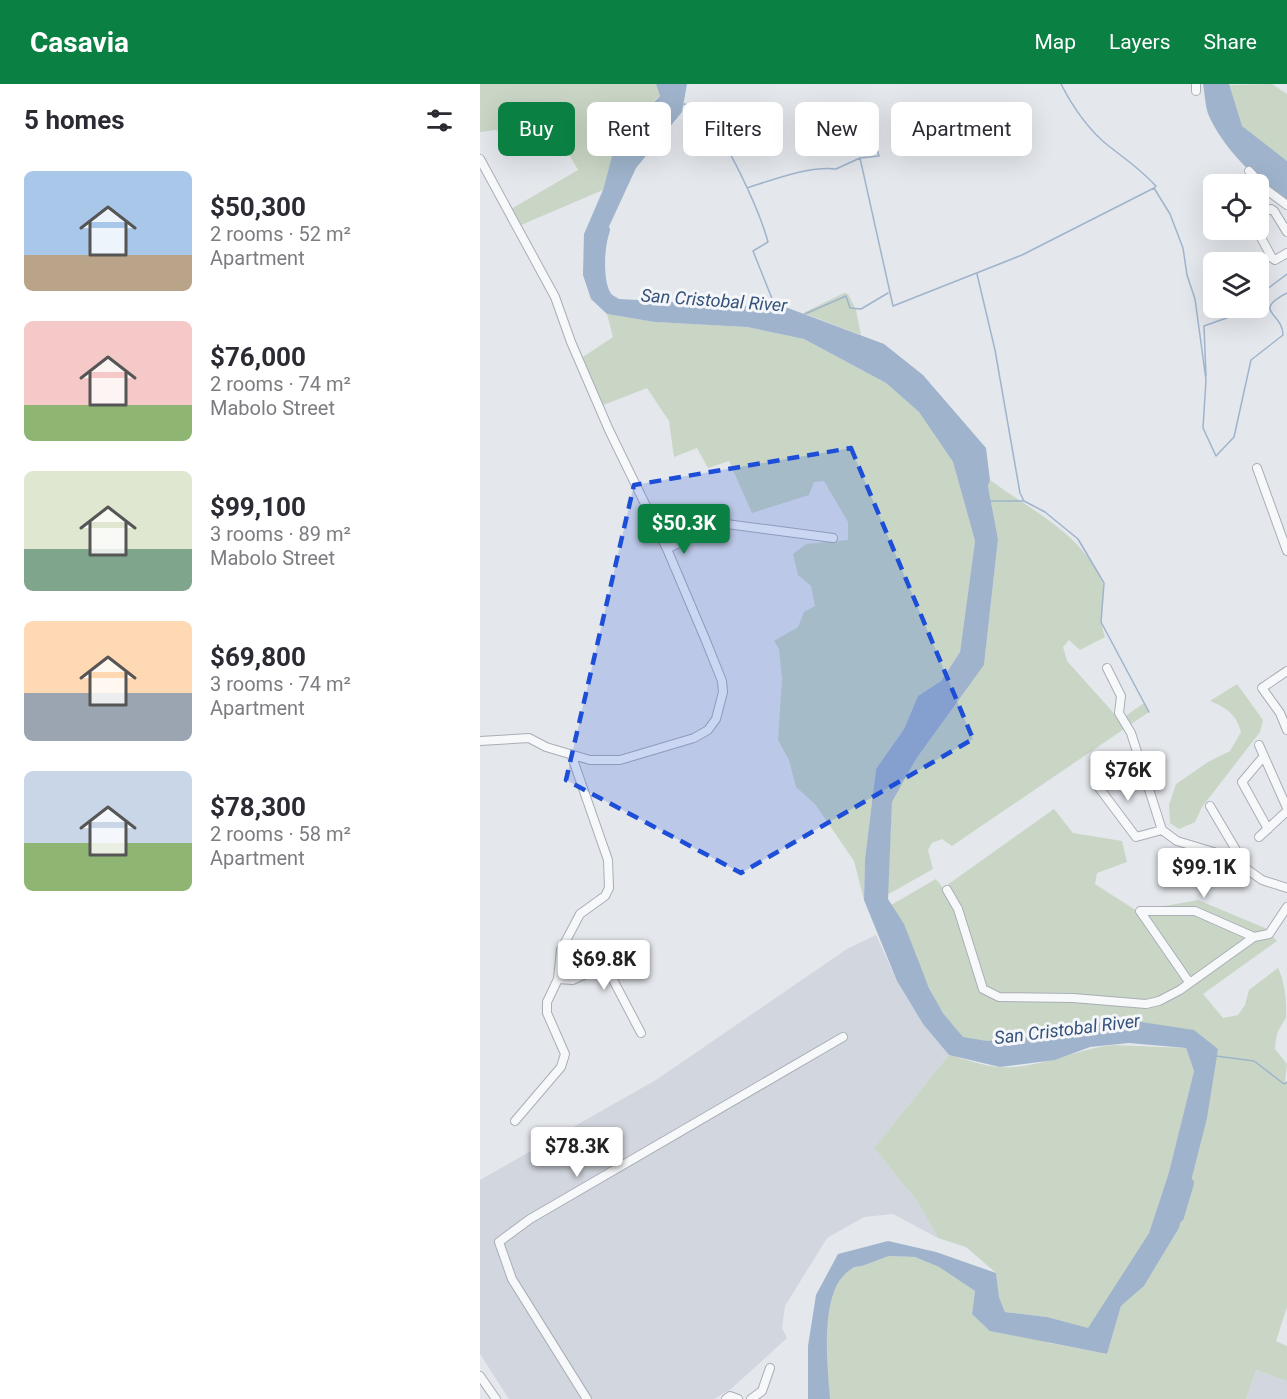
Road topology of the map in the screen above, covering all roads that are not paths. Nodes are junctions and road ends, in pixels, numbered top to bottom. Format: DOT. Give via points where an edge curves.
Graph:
graph roads {
  1 [pos="480,159"];
  2 [pos="1248,171"];
  3 [pos="1287,206"];
  4 [pos="1269,210"];
  5 [pos="1287,232"];
  6 [pos="1262,240"];
  7 [pos="1287,253"];
  8 [pos="1257,468"];
  9 [pos="833,538"];
  10 [pos="667,549"];
  11 [pos="1287,551"];
  12 [pos="1107,668"];
  13 [pos="1287,671"];
  14 [pos="1283,711"];
  15 [pos="1287,730"];
  16 [pos="480,741"];
  17 [pos="1259,745"];
  18 [pos="571,754"];
  19 [pos="1264,756"];
  20 [pos="1097,784"];
  21 [pos="1210,806"];
  22 [pos="1287,810"];
  23 [pos="1268,829"];
  24 [pos="1162,830"];
  25 [pos="1259,837"];
  26 [pos="1230,857"];
  27 [pos="1287,888"];
  28 [pos="947,890"];
  29 [pos="1287,907"];
  30 [pos="1254,937"];
  31 [pos="558,980"];
  32 [pos="1189,982"];
  33 [pos="641,1033"];
  34 [pos="843,1037"];
  35 [pos="515,1121"];
  36 [pos="770,1368"];
  37 [pos="481,1381"];
  38 [pos="496,1399"];
  39 [pos="586,1399"];
  40 [pos="726,1399"];
  41 [pos="738,1399"];
  42 [pos="751,1399"];
  1 -- 10 [label="street" via="555,297 609,430"];
  2 -- 3 [label="street"];
  4 -- 5 [label="street"];
  6 -- 7 [label="street" via="1275,260"];
  8 -- 11 [label="street"];
  9 -- 10 [label="street" via="719,523"];
  10 -- 18 [label="street" via="722,681 716,719 708,730 694,738 620,760 590,760"];
  12 -- 24 [label="street" via="1121,696 1119,713 1133,740"];
  13 -- 14 [label="street" via="1262,688"];
  14 -- 15 [label="street"];
  16 -- 18 [label="street" via="529,738"];
  17 -- 19 [label="street"];
  18 -- 31 [label="street" via="610,876 605,896 579,914 561,950"];
  19 -- 22 [label="street"];
  19 -- 23 [label="street" via="1242,782"];
  20 -- 24 [label="street" via="1136,837"];
  21 -- 26 [label="street" via="1236,850"];
  22 -- 23 [label="street"];
  23 -- 25 [label="street"];
  24 -- 26 [label="street" via="1177,841"];
  26 -- 27 [label="street" via="1262,880"];
  28 -- 32 [label="street" via="958,909 982,989 999,997 1146,1004 1159,1001"];
  29 -- 30 [label="street" via="1269,934"];
  30 -- 32 [label="street"];
  30 -- 32 [label="street" via="1204,912 1140,911"];
  31 -- 33 [label="street" via="573,980 596,969 609,972"];
  31 -- 35 [label="street" via="547,1002 547,1013 564,1059"];
  34 -- 39 [label="street" via="530,1219 500,1242 512,1279"];
  36 -- 42 [label="street" via="762,1391"];
  37 -- 38 [label="street"];
  40 -- 41 [label="street"];
}
